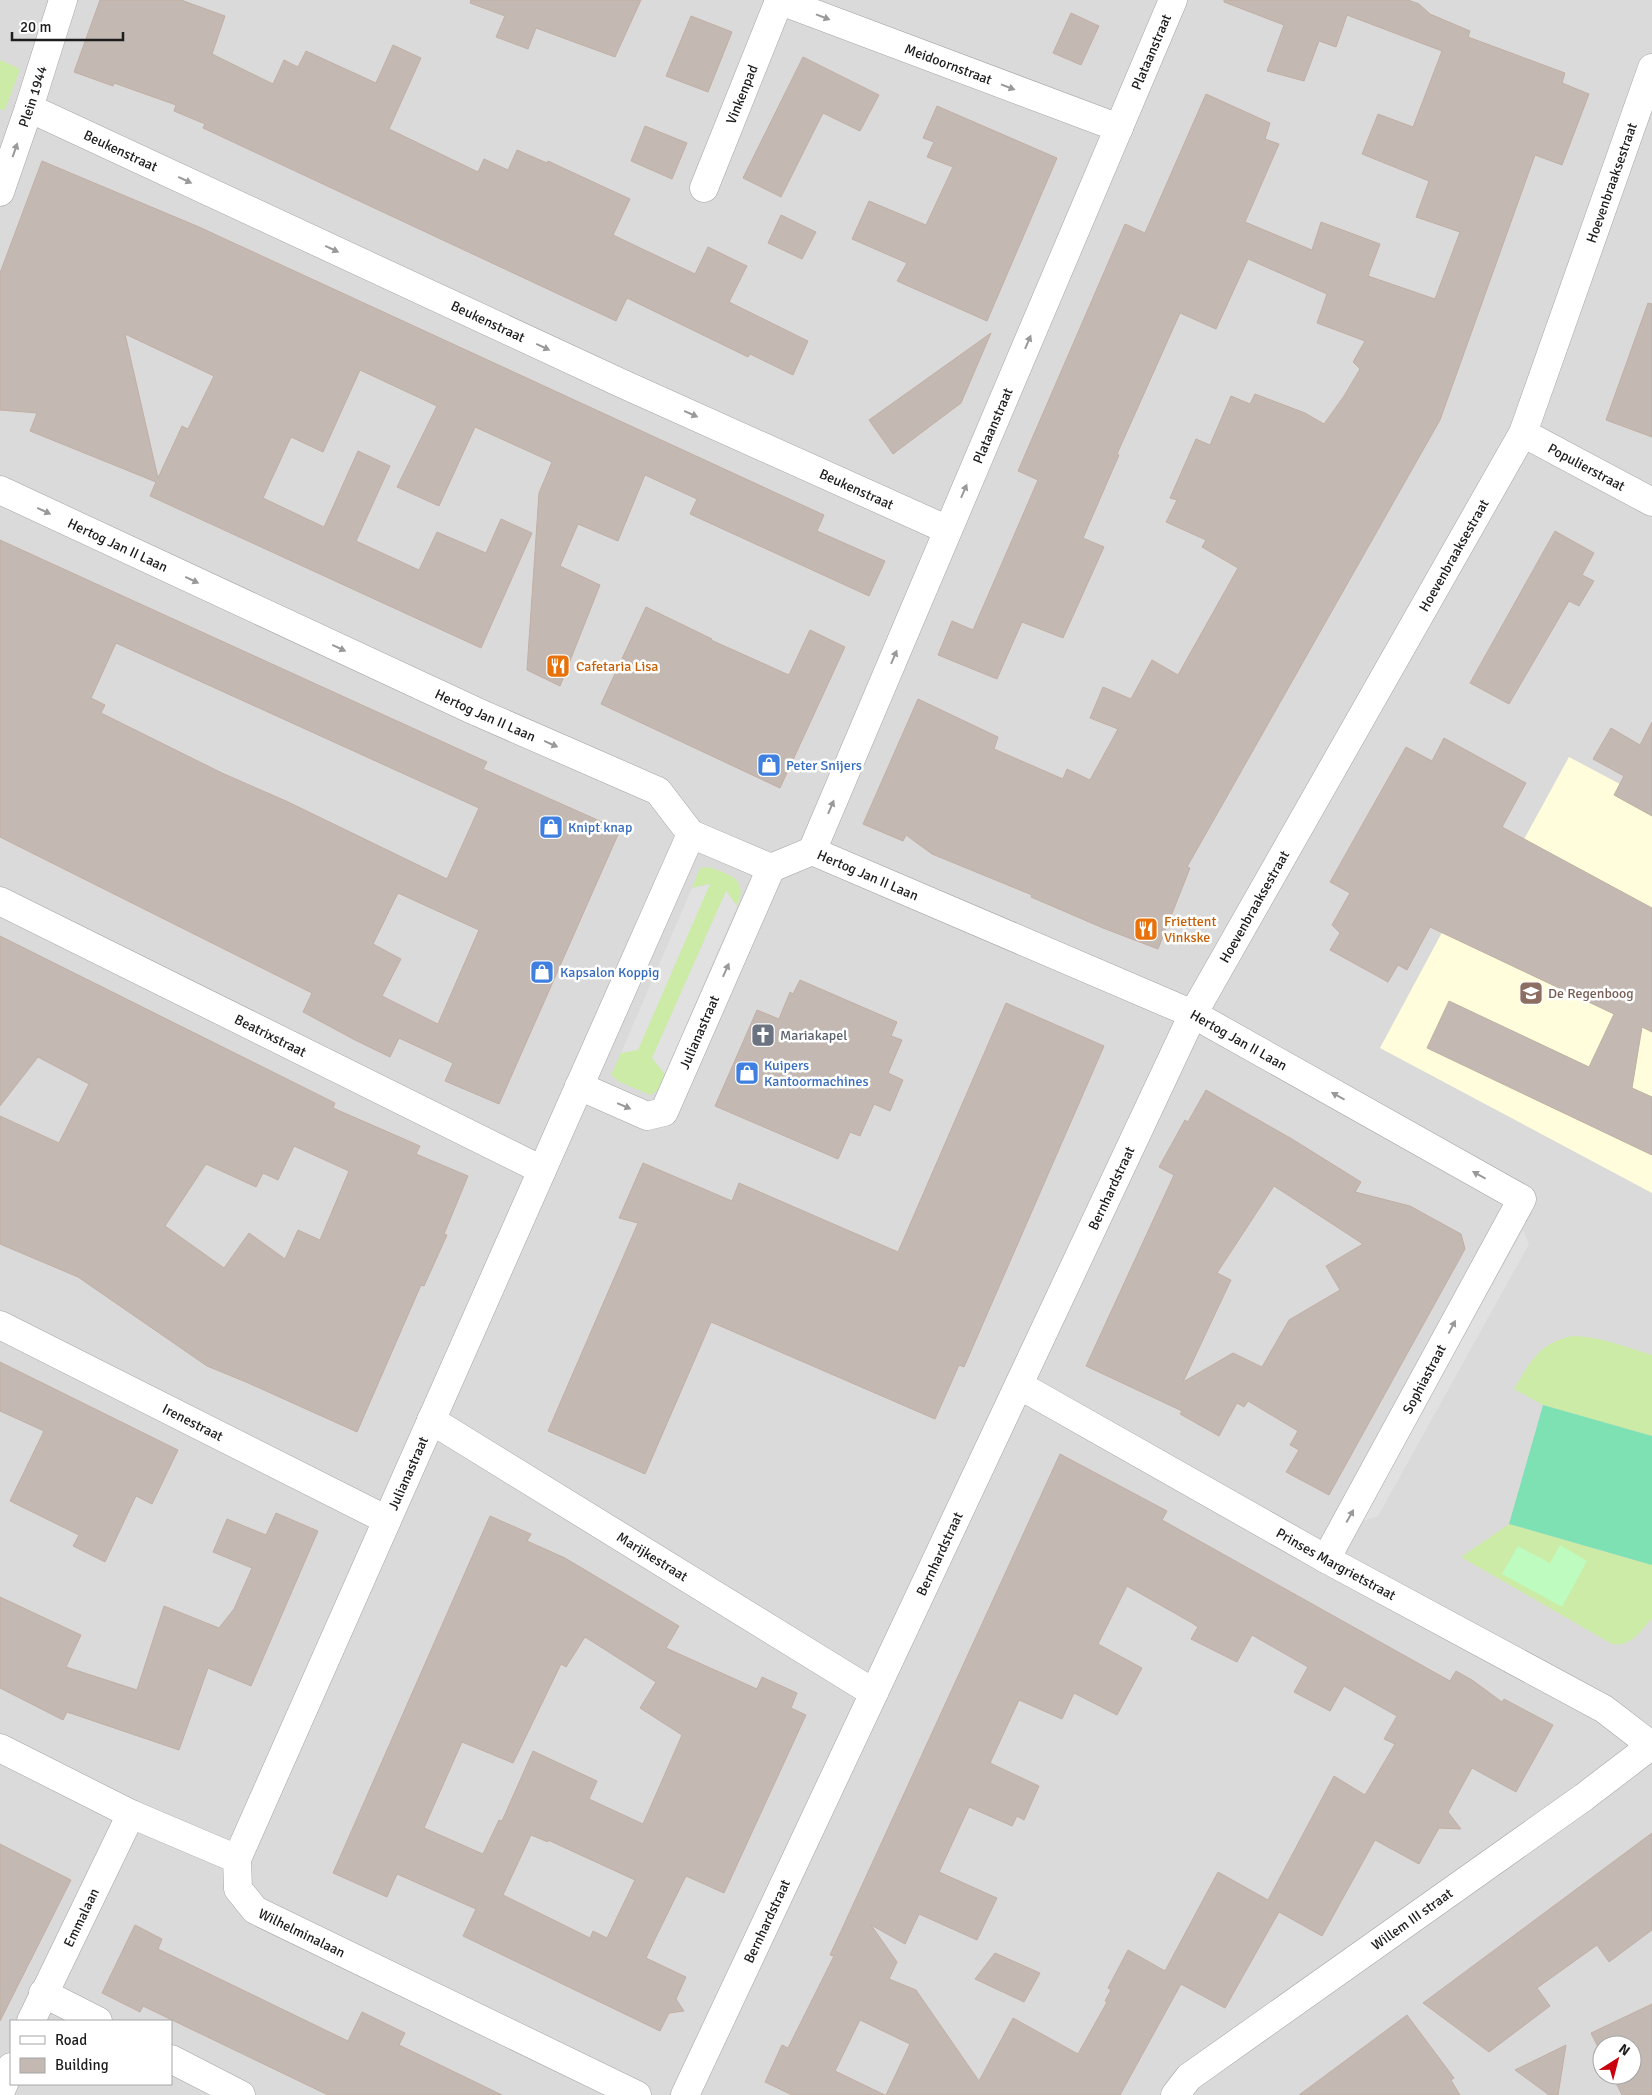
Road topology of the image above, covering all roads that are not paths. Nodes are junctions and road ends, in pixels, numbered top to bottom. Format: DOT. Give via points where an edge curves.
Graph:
graph roads {
  1 [pos="63,0"];
  2 [pos="778,0"];
  3 [pos="1173,0"];
  4 [pos="1652,68"];
  5 [pos="29,108"];
  6 [pos="1119,128"];
  7 [pos="704,188"];
  8 [pos="0,192"];
  9 [pos="1523,432"];
  10 [pos="0,490"];
  11 [pos="1652,502"];
  12 [pos="948,530"];
  13 [pos="691,834"];
  14 [pos="812,851"];
  15 [pos="771,868"];
  16 [pos="0,900"];
  17 [pos="1193,1014"];
  18 [pos="579,1086"];
  19 [pos="542,1170"];
  20 [pos="1522,1199"];
  21 [pos="0,1325"];
  22 [pos="1018,1385"];
  23 [pos="431,1420"];
  24 [pos="387,1520"];
  25 [pos="1326,1559"];
  26 [pos="874,1693"];
  27 [pos="1652,1746"];
  28 [pos="0,1748"];
  29 [pos="131,1814"];
  30 [pos="237,1858"];
  31 [pos="43,1993"];
  32 [pos="31,2020"];
  33 [pos="96,2020"];
  34 [pos="172,2060"];
  35 [pos="10,2069"];
  36 [pos="0,2093"];
  37 [pos="241,2095"];
  38 [pos="637,2095"];
  39 [pos="685,2095"];
  40 [pos="1175,2095"];
  1 -- 5 [label="street, Plein 1944"];
  2 -- 6 [label="street, Meidoornstraat, one-way"];
  2 -- 7 [label="street, Vinkenpad"];
  3 -- 6 [label="street, Plataanstraat"];
  4 -- 9 [label="street, Hoevenbraaksestraat"];
  8 -- 5 [label="street, Plein 1944, one-way"];
  5 -- 12 [label="street, Beukenstraat, one-way" via="623,384"];
  12 -- 6 [label="street, Plataanstraat, one-way"];
  9 -- 11 [label="street, Populierstraat"];
  9 -- 17 [label="street, Hoevenbraaksestraat"];
  10 -- 13 [label="street, Hertog Jan II Laan, one-way" via="475,711 658,791"];
  14 -- 12 [label="street, Plataanstraat, one-way"];
  13 -- 15 [label="street, Hertog Jan II Laan"];
  13 -- 18 [label="street, Julianastraat"];
  14 -- 15 [label="street, Hertog Jan II Laan"];
  14 -- 17 [label="street, Hertog Jan II Laan"];
  18 -- 15 [label="street, Julianastraat, one-way" via="647,1116 664,1112"];
  16 -- 19 [label="street, Beatrixstraat"];
  20 -- 17 [label="street, Hertog Jan II Laan, one-way"];
  17 -- 22 [label="street, Bernhardstraat"];
  18 -- 19 [label="street, Julianastraat"];
  19 -- 23 [label="street, Julianastraat"];
  25 -- 20 [label="street, Sophiastraat, one-way"];
  21 -- 24 [label="street, Irenestraat"];
  22 -- 25 [label="street, Prinses Margrietstraat"];
  22 -- 26 [label="street, Bernhardstraat"];
  23 -- 24 [label="street, Julianastraat"];
  23 -- 26 [label="street, Marijkestraat"];
  24 -- 30 [label="street, Julianastraat"];
  25 -- 27 [label="street, Prinses Margrietstraat" via="1604,1709"];
  26 -- 39 [label="street, Bernhardstraat"];
  27 -- 40 [label="street, Willem III straat" via="1189,2077"];
  28 -- 29 [label="street"];
  29 -- 30 [label="street"];
  29 -- 31 [label="street, Emmalaan"];
  30 -- 38 [label="street, Wilhelminalaan" via="238,1889 255,1910"];
  31 -- 32 [label="street, Emmalaan"];
  31 -- 33 [label="street"];
  34 -- 37 [label="street"];
  35 -- 36 [label="street"];
}
